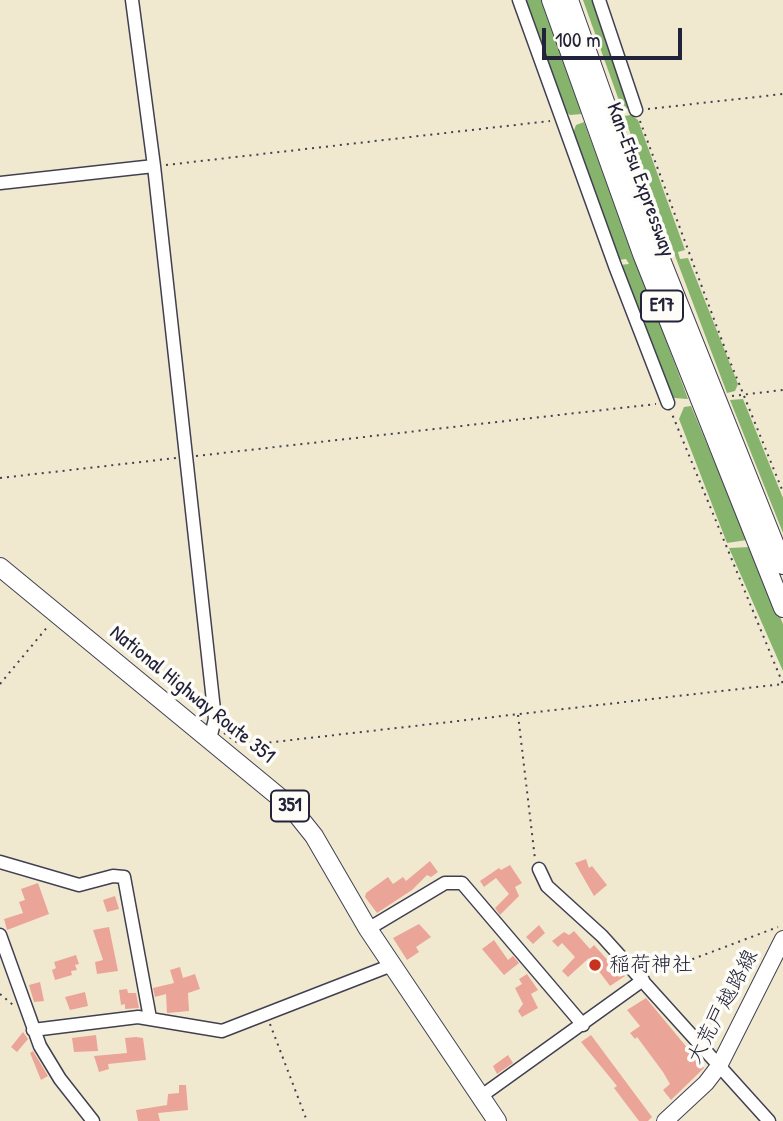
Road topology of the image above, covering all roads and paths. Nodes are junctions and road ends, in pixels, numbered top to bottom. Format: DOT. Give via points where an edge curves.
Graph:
graph roads {
  1 [pos="132,0"];
  2 [pos="520,0"];
  3 [pos="551,0"];
  4 [pos="569,0"];
  5 [pos="599,0"];
  6 [pos="783,94"];
  7 [pos="636,110"];
  8 [pos="562,119"];
  9 [pos="154,166"];
  10 [pos="0,183"];
  11 [pos="783,390"];
  12 [pos="743,394"];
  13 [pos="728,397"];
  14 [pos="668,403"];
  15 [pos="187,457"];
  16 [pos="0,478"];
  17 [pos="783,492"];
  18 [pos="783,565"];
  19 [pos="0,567"];
  20 [pos="783,608"];
  21 [pos="58,615"];
  22 [pos="0,684"];
  23 [pos="518,715"];
  24 [pos="213,733"];
  25 [pos="0,862"];
  26 [pos="539,869"];
  27 [pos="783,927"];
  28 [pos="368,929"];
  29 [pos="0,935"];
  30 [pos="783,939"];
  31 [pos="392,965"];
  32 [pos="643,980"];
  33 [pos="0,994"];
  34 [pos="24,1007"];
  35 [pos="266,1016"];
  36 [pos="150,1018"];
  37 [pos="583,1025"];
  38 [pos="33,1030"];
  39 [pos="719,1066"];
  40 [pos="480,1097"];
  41 [pos="93,1121"];
  42 [pos="306,1121"];
  43 [pos="497,1121"];
  44 [pos="665,1121"];
  45 [pos="769,1121"];
  1 -- 9 [label="street"];
  2 -- 8 [label="street"];
  3 -- 20 [label="highway, Kan-Etsu Expressway / E17" via="646,265"];
  4 -- 18 [label="highway, Kan-Etsu Expressway / E17" via="670,283"];
  5 -- 7 [label="street"];
  6 -- 7 [label="path"];
  7 -- 12 [label="path"];
  8 -- 9 [label="path"];
  8 -- 14 [label="street"];
  9 -- 10 [label="street"];
  9 -- 15 [label="street"];
  11 -- 12 [label="path"];
  12 -- 13 [label="path"];
  12 -- 17 [label="path"];
  14 -- 15 [label="path"];
  14 -- 23 [label="path" via="783,684"];
  15 -- 16 [label="path"];
  15 -- 24 [label="street"];
  19 -- 21 [label="highway, National Highway Route 351 / 351"];
  21 -- 22 [label="path"];
  21 -- 24 [label="highway, National Highway Route 351 / 351"];
  23 -- 24 [label="path" via="247,745"];
  23 -- 26 [label="path" via="532,850"];
  24 -- 28 [label="highway, National Highway Route 351 / 351" via="298,815"];
  25 -- 36 [label="street" via="79,885 124,877"];
  26 -- 32 [label="street" via="547,886"];
  27 -- 32 [label="path" via="774,926"];
  28 -- 31 [label="highway, National Highway Route 351 / 351"];
  28 -- 37 [label="street" via="445,883 462,883"];
  29 -- 34 [label="street"];
  30 -- 39 [label="main road, 大荒戸越路線"];
  31 -- 35 [label="street"];
  31 -- 40 [label="highway, National Highway Route 351 / 351"];
  32 -- 37 [label="street"];
  32 -- 39 [label="street"];
  33 -- 34 [label="path" via="14,1006"];
  34 -- 38 [label="street"];
  35 -- 36 [label="street" via="222,1031"];
  35 -- 42 [label="path"];
  36 -- 38 [label="street"];
  37 -- 40 [label="street"];
  38 -- 41 [label="street" via="55,1073"];
  39 -- 44 [label="main road, 大荒戸越路線"];
  39 -- 45 [label="street"];
  40 -- 43 [label="highway, National Highway Route 351 / 351"];
}
